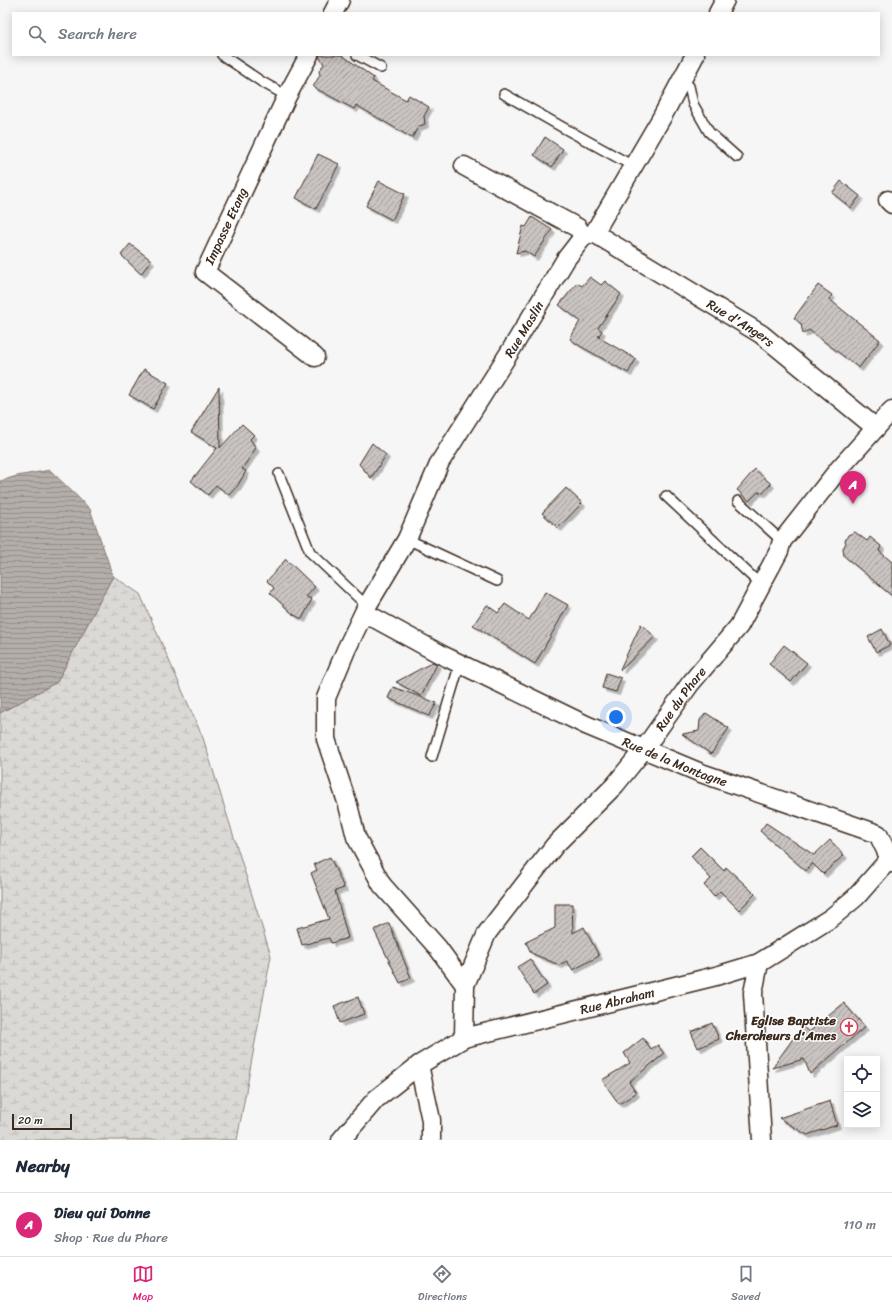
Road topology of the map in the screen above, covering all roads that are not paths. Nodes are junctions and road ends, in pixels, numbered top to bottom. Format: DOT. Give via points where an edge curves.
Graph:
graph roads {
  1 [pos="340,0"];
  2 [pos="724,0"];
  3 [pos="333,12"];
  4 [pos="718,12"];
  5 [pos="223,56"];
  6 [pos="308,56"];
  7 [pos="359,56"];
  8 [pos="694,56"];
  9 [pos="381,68"];
  10 [pos="681,81"];
  11 [pos="504,94"];
  12 [pos="287,96"];
  13 [pos="738,157"];
  14 [pos="464,166"];
  15 [pos="633,166"];
  16 [pos="588,235"];
  17 [pos="315,357"];
  18 [pos="886,419"];
  19 [pos="278,474"];
  20 [pos="666,496"];
  21 [pos="738,501"];
  22 [pos="407,539"];
  23 [pos="782,540"];
  24 [pos="496,581"];
  25 [pos="761,585"];
  26 [pos="366,610"];
  27 [pos="460,664"];
  28 [pos="644,749"];
  29 [pos="432,757"];
  30 [pos="891,859"];
  31 [pos="759,964"];
  32 [pos="465,985"];
  33 [pos="464,1038"];
  34 [pos="419,1064"];
  35 [pos="341,1140"];
  36 [pos="431,1140"];
  37 [pos="762,1140"];
  1 -- 3 [label="street"];
  2 -- 4 [label="street"];
  5 -- 12 [label="lane"];
  6 -- 12 [label="street, Impasse Etang"];
  7 -- 9 [label="lane"];
  8 -- 10 [label="street, Rue Maslin"];
  10 -- 13 [label="lane" via="689,86 693,104 708,132"];
  10 -- 15 [label="street, Rue Maslin"];
  11 -- 15 [label="lane"];
  12 -- 17 [label="street, Impasse Etang" via="205,272"];
  14 -- 16 [label="street, Rue d'Angers"];
  15 -- 16 [label="street, Rue Maslin"];
  16 -- 18 [label="street, Rue d'Angers" via="761,334"];
  16 -- 22 [label="street, Rue Maslin" via="566,259 440,462"];
  18 -- 23 [label="street, Rue du Phare" via="838,470"];
  19 -- 26 [label="lane" via="310,552"];
  20 -- 25 [label="lane"];
  21 -- 23 [label="lane"];
  22 -- 24 [label="lane"];
  22 -- 26 [label="street, Rue Maslin"];
  23 -- 25 [label="street, Rue du Phare"];
  25 -- 28 [label="street, Rue du Phare" via="739,626 690,684"];
  26 -- 27 [label="street, Rue de la Montagne"];
  26 -- 32 [label="street, Rue Maslin" via="326,698 326,739 356,837 382,884 438,948"];
  27 -- 28 [label="street, Rue de la Montagne"];
  27 -- 29 [label="lane"];
  28 -- 30 [label="street, Rue de la Montagne" via="701,773 878,834"];
  28 -- 32 [label="street, Rue du Phare" via="615,785 555,845 487,933"];
  30 -- 31 [label="street, Rue Abraham" via="856,897 831,918"];
  31 -- 33 [label="street, Rue Abraham"];
  31 -- 37 [label="street" via="754,993"];
  32 -- 33 [label="street"];
  33 -- 34 [label="street, Rue Abraham"];
  34 -- 35 [label="street, Rue Abraham" via="376,1099"];
  34 -- 36 [label="street" via="431,1120"];
}
